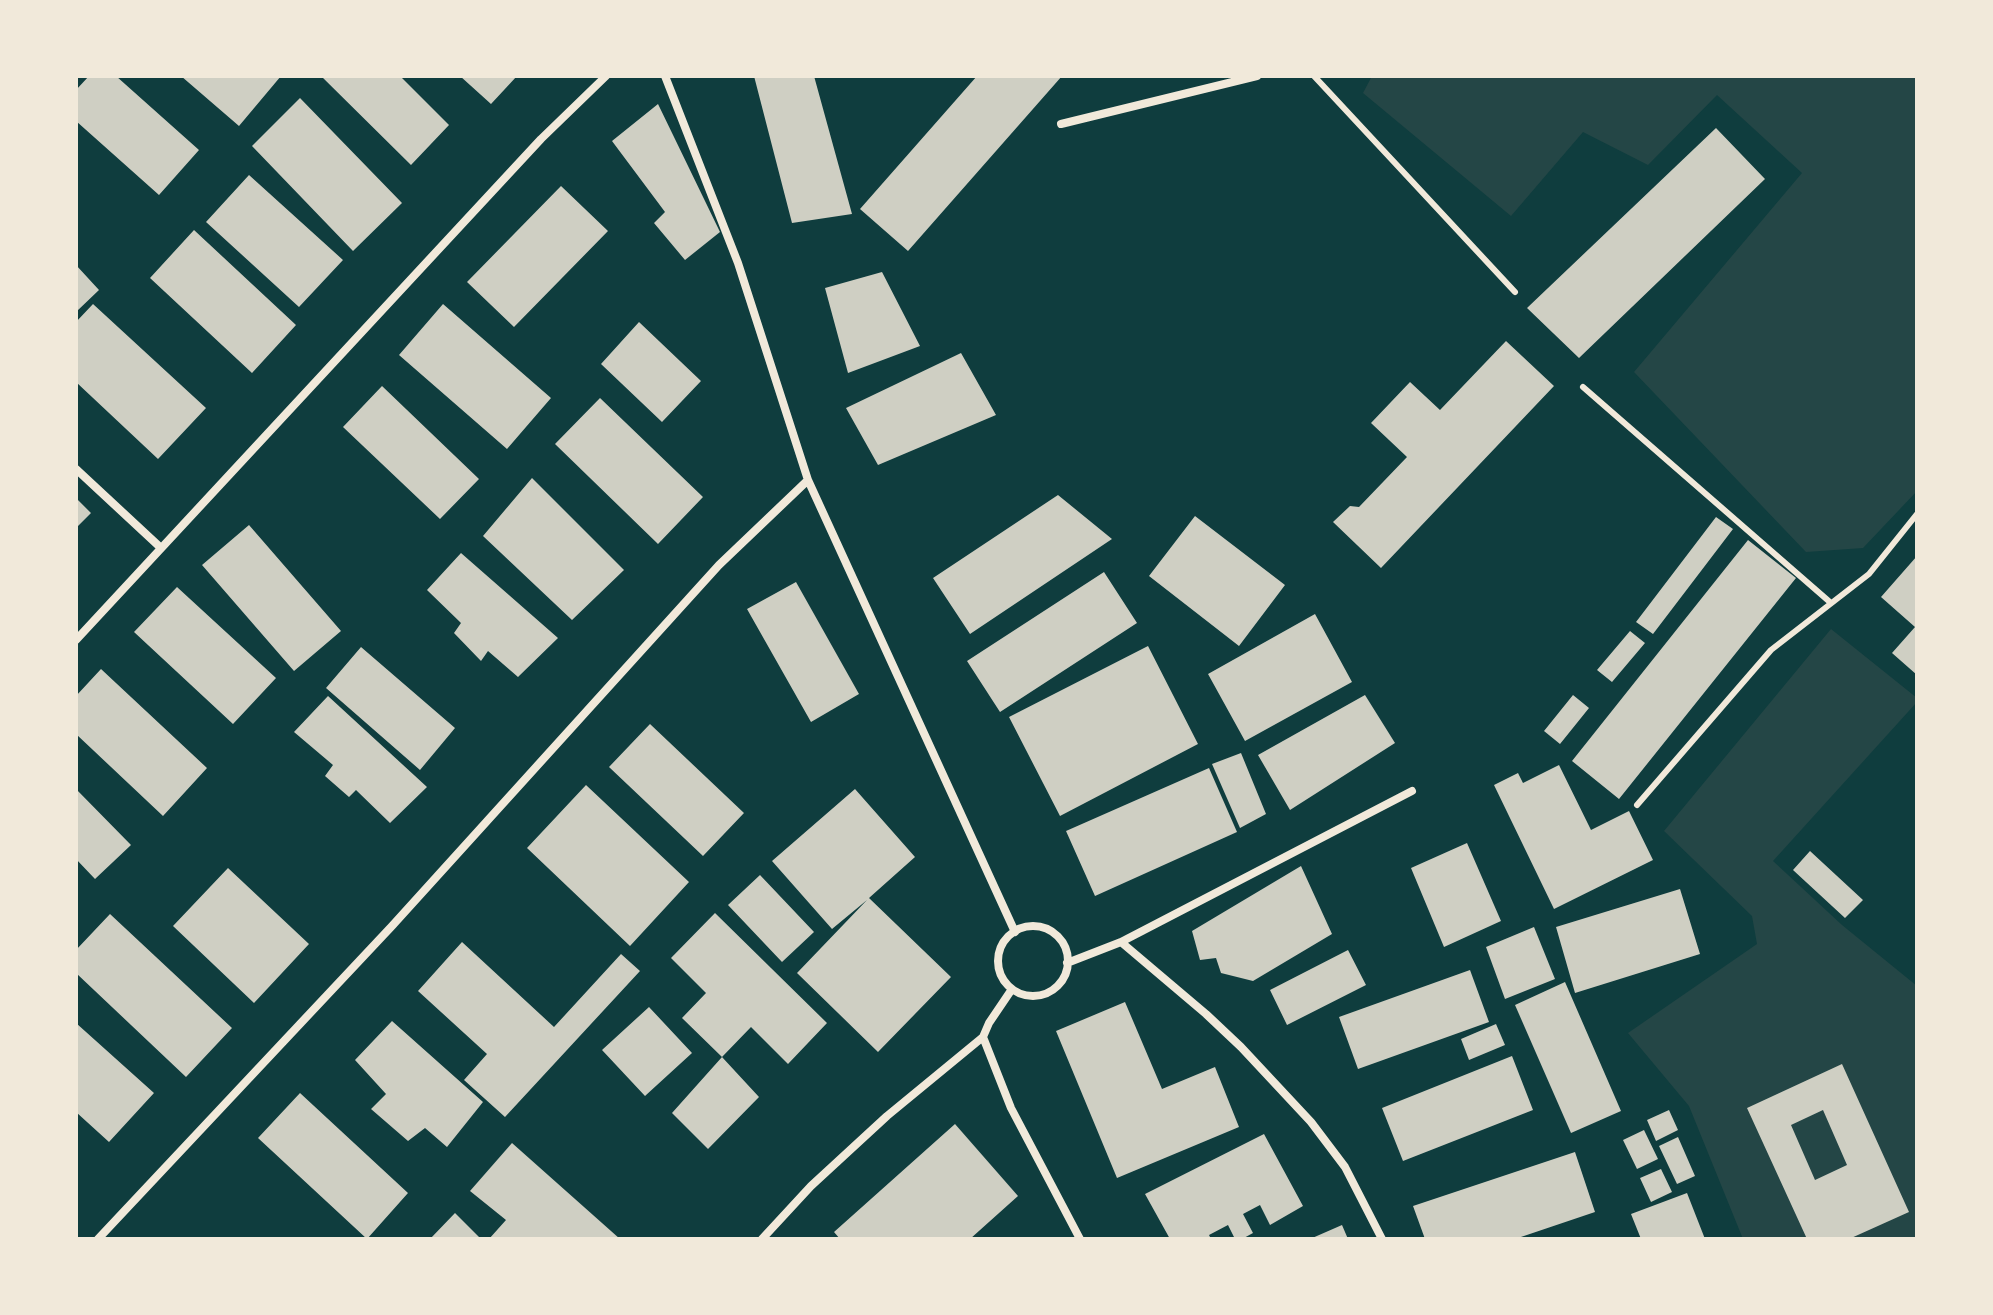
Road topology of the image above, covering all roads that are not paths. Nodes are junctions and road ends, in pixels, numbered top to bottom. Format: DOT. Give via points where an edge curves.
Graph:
graph roads {
  1 [pos="606,76"];
  2 [pos="665,76"];
  3 [pos="1257,76"];
  4 [pos="1314,76"];
  5 [pos="1061,124"];
  6 [pos="1515,292"];
  7 [pos="1583,387"];
  8 [pos="76,469"];
  9 [pos="808,480"];
  10 [pos="1917,514"];
  11 [pos="161,548"];
  12 [pos="1831,603"];
  13 [pos="76,640"];
  14 [pos="1412,791"];
  15 [pos="1637,805"];
  16 [pos="1015,932"];
  17 [pos="1121,942"];
  18 [pos="1067,963"];
  19 [pos="1012,989"];
  20 [pos="983,1037"];
  21 [pos="98,1239"];
  22 [pos="762,1239"];
  23 [pos="1080,1239"];
  24 [pos="1382,1239"];
  1 -- 11 [label="street" via="541,139"];
  2 -- 9 [label="street" via="738,263"];
  3 -- 5 [label="street"];
  4 -- 6 [label="lane"];
  7 -- 12 [label="lane"];
  8 -- 11 [label="street"];
  9 -- 16 [label="street"];
  9 -- 21 [label="street" via="719,565 392,926"];
  10 -- 12 [label="lane" via="1869,574"];
  11 -- 13 [label="street"];
  12 -- 15 [label="lane" via="1771,650"];
  14 -- 17 [label="street"];
  16 -- 18 [label="street" via="1034,926 1048,930 1063,943"];
  16 -- 19 [label="street" via="998,955 1000,974"];
  17 -- 18 [label="street"];
  17 -- 24 [label="street" via="1224,1031 1311,1122 1345,1167"];
  18 -- 19 [label="street" via="1061,982 1044,994 1024,995"];
  19 -- 20 [label="street"];
  20 -- 22 [label="street" via="887,1116"];
  20 -- 23 [label="street" via="1011,1108"];
}
